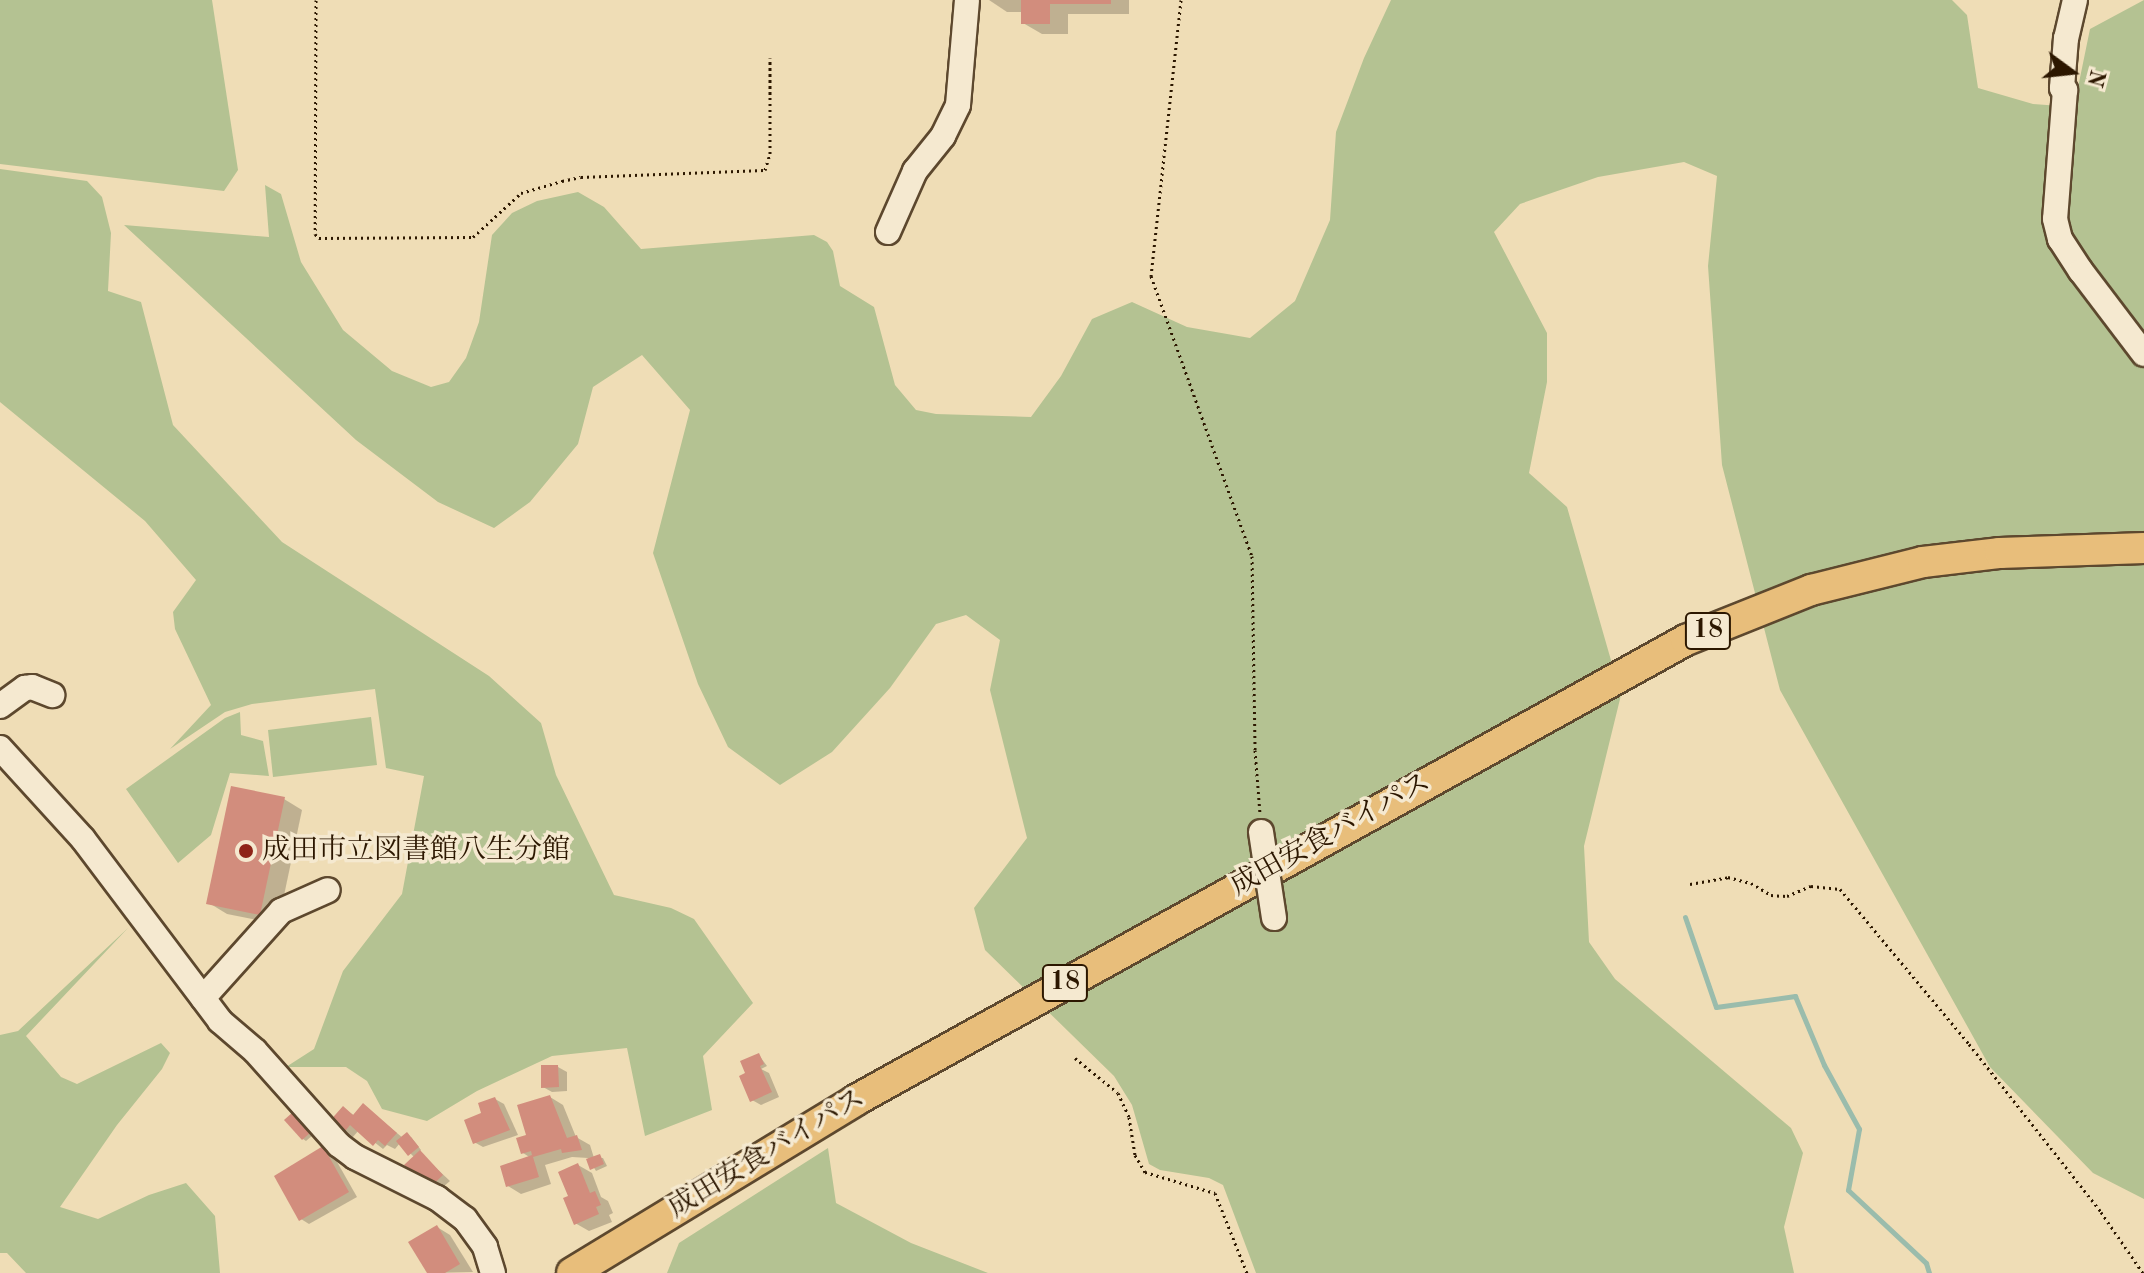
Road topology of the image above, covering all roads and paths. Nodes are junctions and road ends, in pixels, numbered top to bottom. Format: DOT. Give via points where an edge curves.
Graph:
graph roads {
  1 [pos="316,0"];
  2 [pos="967,0"];
  3 [pos="1181,0"];
  4 [pos="2075,0"];
  5 [pos="770,58"];
  6 [pos="888,232"];
  7 [pos="2144,354"];
  8 [pos="2144,548"];
  9 [pos="52,695"];
  10 [pos="0,706"];
  11 [pos="0,748"];
  12 [pos="1261,832"];
  13 [pos="1690,884"];
  14 [pos="328,890"];
  15 [pos="1274,918"];
  16 [pos="203,998"];
  17 [pos="1075,1058"];
  18 [pos="493,1273"];
  19 [pos="572,1273"];
  20 [pos="1247,1273"];
  21 [pos="2143,1273"];
  1 -- 5 [label="path" via="319,238 473,237 521,193 562,181 765,170 770,154"];
  2 -- 6 [label="street" via="958,105 943,136 915,171"];
  3 -- 12 [label="path" via="1151,276 1252,556"];
  4 -- 7 [label="street" via="2066,38 2055,219 2060,239 2081,271"];
  8 -- 19 [label="main road, 成田安食バイパス / 18" via="2000,553 1923,562 1811,590 1733,620 1564,706 831,1115"];
  9 -- 10 [label="street" via="25,688"];
  11 -- 16 [label="street" via="83,839"];
  12 -- 15 [label="street, bridge"];
  13 -- 21 [label="path" via="1728,877 1787,896 1811,886 1840,889 1969,1044"];
  14 -- 16 [label="street" via="281,911"];
  16 -- 18 [label="street" via="339,1145 465,1219 485,1247"];
  17 -- 20 [label="path" via="1118,1093 1145,1172 1215,1193"];
}
